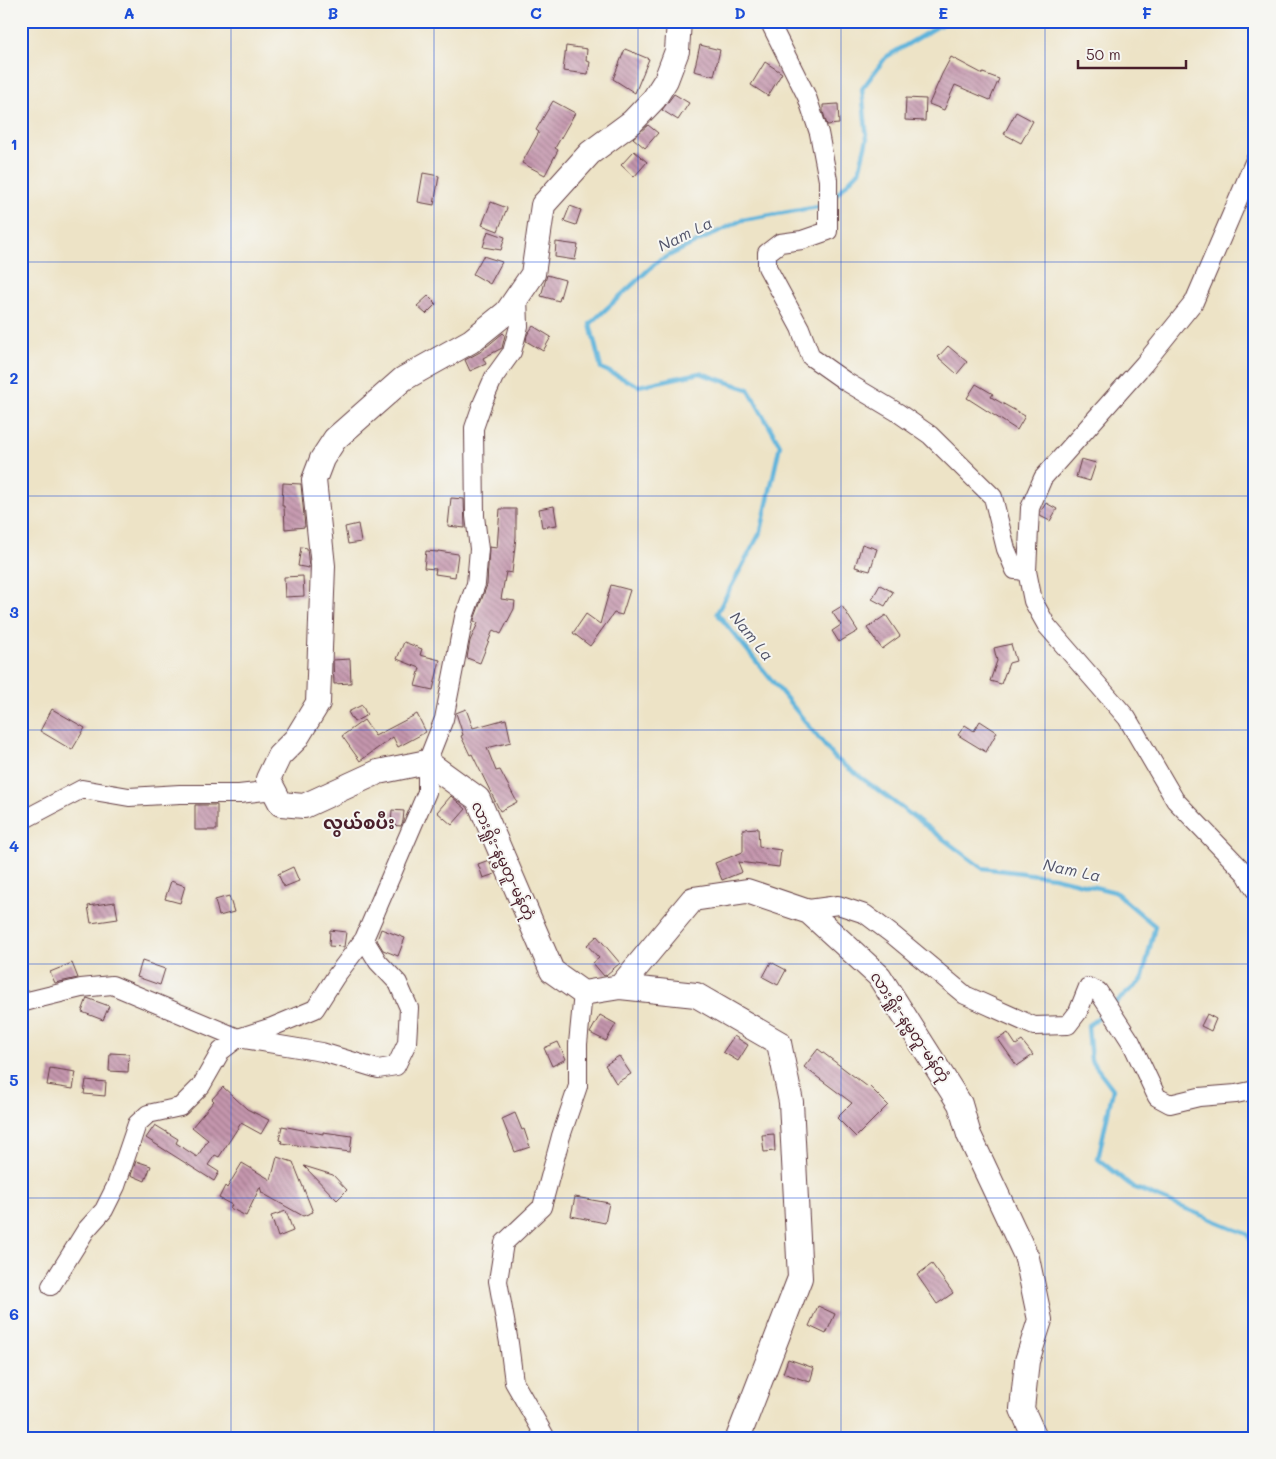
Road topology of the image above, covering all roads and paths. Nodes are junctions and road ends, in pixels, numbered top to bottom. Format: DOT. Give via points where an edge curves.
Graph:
graph roads {
  1 [pos="679,21"];
  2 [pos="769,21"];
  3 [pos="1255,160"];
  4 [pos="518,296"];
  5 [pos="1027,571"];
  6 [pos="427,762"];
  7 [pos="274,790"];
  8 [pos="21,822"];
  9 [pos="1255,890"];
  10 [pos="801,910"];
  11 [pos="364,939"];
  12 [pos="620,987"];
  13 [pos="583,993"];
  14 [pos="21,1003"];
  15 [pos="238,1038"];
  16 [pos="1255,1090"];
  17 [pos="51,1286"];
  18 [pos="546,1438"];
  19 [pos="738,1438"];
  20 [pos="1035,1438"];
  1 -- 4 [label="main road" via="677,51 666,80 654,99 632,122 590,153 543,205 533,274"];
  2 -- 5 [label="street" via="808,97 819,133 828,180 828,231 780,243 767,253 767,267 800,328 811,357 930,435 966,469 993,496 1006,548 1016,570"];
  3 -- 5 [label="street" via="1194,302 1043,478 1030,508"];
  4 -- 6 [label="street" via="519,326 512,352 494,377 474,428 475,516 479,549 476,584 464,617 444,719"];
  4 -- 7 [label="main road" via="507,312 471,341 403,379 335,439 322,459 314,480 323,566 318,703 296,739 279,756 268,779"];
  5 -- 9 [label="street" via="1033,601 1047,626 1127,718 1174,800 1246,874"];
  6 -- 7 [label="main road" via="378,772 304,806 281,804"];
  6 -- 11 [label="street" via="427,792"];
  6 -- 13 [label="main road, လားရှိုး-နမ္မတူ-မန်တုံ" via="478,799 552,971"];
  7 -- 8 [label="street" via="129,797 82,789"];
  10 -- 12 [label="main road, လားရှိုး-နမ္မတူ-မန်တုံ" via="747,892 693,899"];
  10 -- 16 [label="street" via="838,904 865,914 965,995 1034,1026 1068,1025 1078,1012 1088,987 1098,991 1130,1042 1157,1097 1170,1104"];
  10 -- 20 [label="main road, လားရှိုး-နမ္မတူ-မန်တုံ" via="809,912 879,976 960,1104 969,1135 1027,1258 1040,1320 1027,1361 1022,1409"];
  11 -- 15 [label="street" via="315,1009"];
  11 -- 15 [label="street" via="378,962 398,983 409,1008 407,1043 396,1066 378,1069 322,1052"];
  12 -- 13 [label="main road"];
  12 -- 19 [label="main road" via="696,995 779,1043 791,1102 800,1278"];
  13 -- 18 [label="street" via="578,1086 542,1207 504,1243 498,1281 514,1382"];
  14 -- 15 [label="street" via="81,988 112,985"];
  15 -- 17 [label="street" via="221,1051 201,1086 180,1107 148,1114 137,1124 116,1186 104,1210 86,1230"];
}
